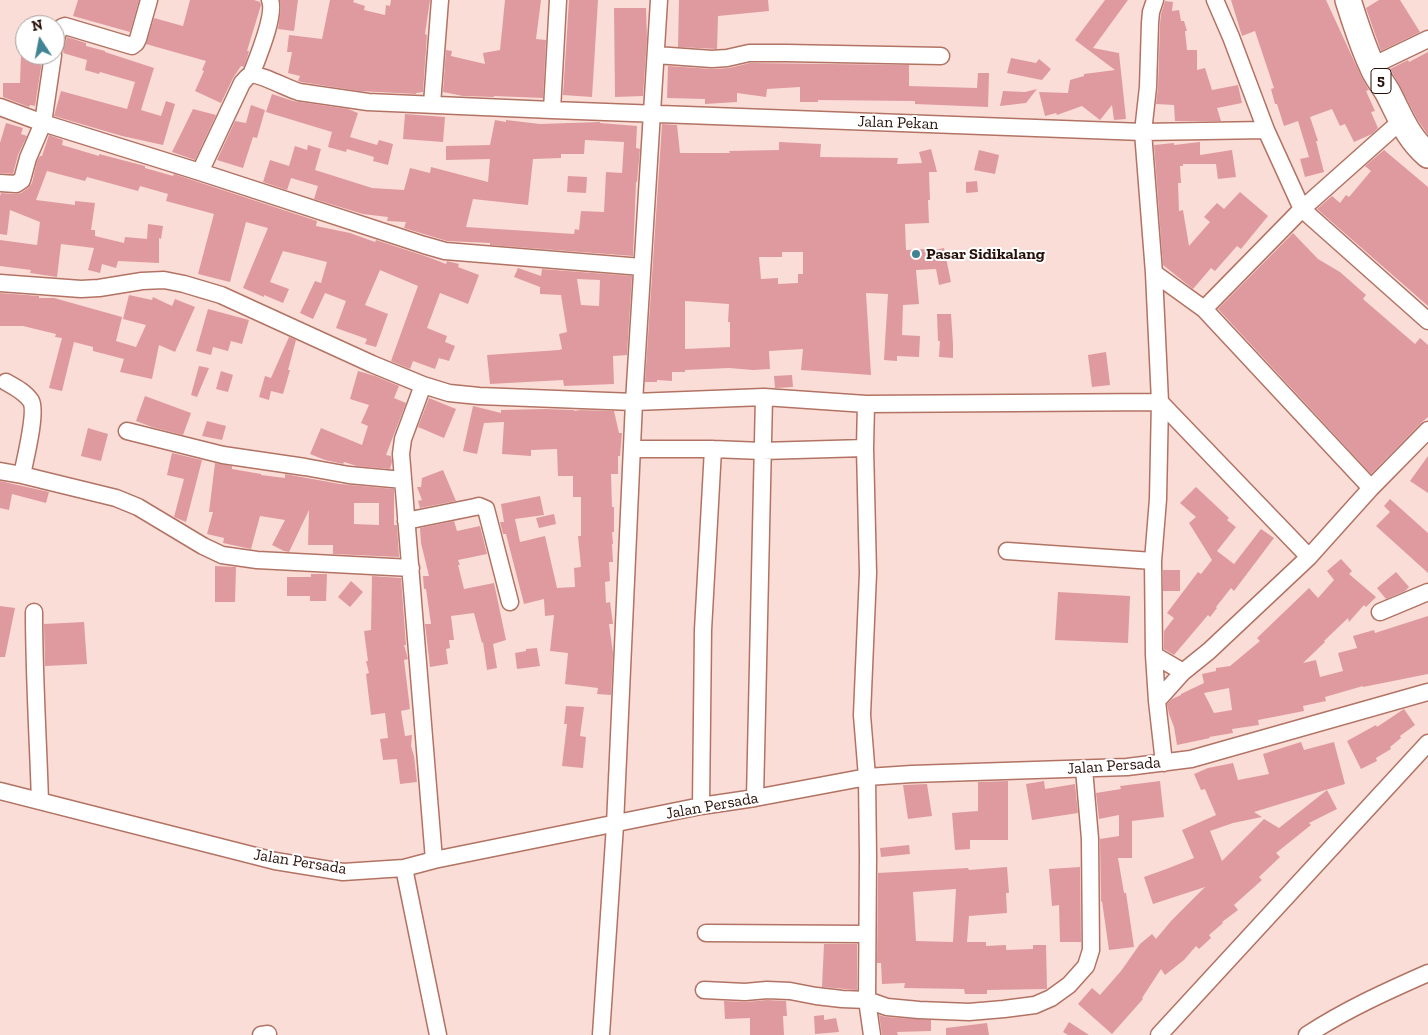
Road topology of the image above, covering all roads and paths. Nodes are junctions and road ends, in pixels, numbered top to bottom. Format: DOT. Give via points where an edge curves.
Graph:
graph roads {
  1 [pos="149,0"];
  2 [pos="270,0"];
  3 [pos="440,0"];
  4 [pos="558,0"];
  5 [pos="659,0"];
  6 [pos="1155,0"];
  7 [pos="1215,0"];
  8 [pos="1348,0"];
  9 [pos="1354,0"];
  10 [pos="65,26"];
  11 [pos="1428,39"];
  12 [pos="656,55"];
  13 [pos="940,56"];
  14 [pos="52,65"];
  15 [pos="1374,66"];
  16 [pos="251,75"];
  17 [pos="432,104"];
  18 [pos="0,107"];
  19 [pos="552,110"];
  20 [pos="652,114"];
  21 [pos="1402,121"];
  22 [pos="43,123"];
  23 [pos="1266,130"];
  24 [pos="1143,132"];
  25 [pos="1428,150"];
  26 [pos="1428,154"];
  27 [pos="200,172"];
  28 [pos="0,184"];
  29 [pos="1302,209"];
  30 [pos="642,267"];
  31 [pos="1154,272"];
  32 [pos="0,283"];
  33 [pos="1204,309"];
  34 [pos="1428,321"];
  35 [pos="6,382"];
  36 [pos="423,385"];
  37 [pos="764,397"];
  38 [pos="634,402"];
  39 [pos="1160,402"];
  40 [pos="866,404"];
  41 [pos="1428,430"];
  42 [pos="127,431"];
  43 [pos="864,448"];
  44 [pos="632,449"];
  45 [pos="714,449"];
  46 [pos="762,452"];
  47 [pos="0,471"];
  48 [pos="22,474"];
  49 [pos="404,480"];
  50 [pos="1371,488"];
  51 [pos="406,521"];
  52 [pos="1006,550"];
  53 [pos="1309,557"];
  54 [pos="1153,561"];
  55 [pos="410,568"];
  56 [pos="1428,592"];
  57 [pos="510,602"];
  58 [pos="34,612"];
  59 [pos="1380,612"];
  60 [pos="1154,655"];
  61 [pos="1183,672"];
  62 [pos="1428,692"];
  63 [pos="1157,701"];
  64 [pos="1428,743"];
  65 [pos="1164,763"];
  66 [pos="1084,768"];
  67 [pos="867,777"];
  68 [pos="0,791"];
  69 [pos="755,798"];
  70 [pos="40,801"];
  71 [pos="701,806"];
  72 [pos="615,825"];
  73 [pos="434,860"];
  74 [pos="404,868"];
  75 [pos="706,933"];
  76 [pos="867,934"];
  77 [pos="1428,973"];
  78 [pos="704,990"];
  79 [pos="868,1000"];
  80 [pos="268,1034"];
  81 [pos="261,1035"];
  82 [pos="438,1035"];
  83 [pos="601,1035"];
  84 [pos="872,1035"];
  85 [pos="1160,1035"];
  86 [pos="1307,1035"];
  1 -- 10 [label="street" via="138,39 132,46"];
  2 -- 16 [label="street" via="272,8 266,36"];
  3 -- 17 [label="street"];
  4 -- 19 [label="street"];
  5 -- 12 [label="street"];
  6 -- 24 [label="street" via="1150,23"];
  7 -- 23 [label="street"];
  8 -- 15 [label="highway, 5"];
  9 -- 15 [label="highway, 5"];
  11 -- 15 [label="street"];
  12 -- 13 [label="street" via="712,59 749,53"];
  12 -- 20 [label="street"];
  14 -- 22 [label="street"];
  15 -- 21 [label="highway, 5"];
  15 -- 25 [label="highway, 5" via="1386,80 1415,137"];
  16 -- 17 [label="street, Jalan Pekan" via="311,95 368,102"];
  16 -- 27 [label="street" via="242,83"];
  17 -- 19 [label="street, Jalan Pekan"];
  18 -- 22 [label="street"];
  19 -- 20 [label="street, Jalan Pekan"];
  20 -- 24 [label="street, Jalan Pekan"];
  20 -- 30 [label="street"];
  21 -- 26 [label="highway, 5"];
  21 -- 29 [label="street"];
  22 -- 27 [label="street"];
  22 -- 28 [label="street" via="22,180 16,184"];
  23 -- 24 [label="street, Jalan Pekan"];
  23 -- 29 [label="street"];
  24 -- 31 [label="street"];
  27 -- 30 [label="street" via="444,251"];
  29 -- 33 [label="street"];
  29 -- 34 [label="street"];
  30 -- 38 [label="street"];
  31 -- 33 [label="street"];
  31 -- 39 [label="street"];
  32 -- 36 [label="street" via="81,289 142,281 164,280 184,284 221,295"];
  33 -- 50 [label="street"];
  35 -- 48 [label="street" via="21,391 32,406"];
  36 -- 38 [label="street" via="449,393 478,396"];
  36 -- 49 [label="street" via="402,448"];
  37 -- 38 [label="street"];
  37 -- 40 [label="street"];
  37 -- 46 [label="street"];
  38 -- 44 [label="street"];
  39 -- 40 [label="street"];
  39 -- 53 [label="street"];
  39 -- 54 [label="street"];
  40 -- 43 [label="street"];
  41 -- 50 [label="street"];
  42 -- 49 [label="street" via="222,455 349,475"];
  43 -- 46 [label="street"];
  43 -- 67 [label="street" via="868,573 862,715"];
  44 -- 45 [label="street"];
  44 -- 72 [label="street"];
  45 -- 46 [label="street"];
  45 -- 71 [label="street" via="703,630"];
  46 -- 69 [label="street"];
  47 -- 48 [label="street"];
  48 -- 55 [label="street" via="116,498 222,555 257,560"];
  49 -- 51 [label="street"];
  50 -- 53 [label="street"];
  51 -- 55 [label="street"];
  51 -- 57 [label="street" via="476,506 486,509"];
  52 -- 54 [label="street"];
  53 -- 61 [label="street"];
  54 -- 60 [label="street"];
  55 -- 73 [label="street"];
  56 -- 59 [label="street"];
  58 -- 70 [label="street"];
  60 -- 61 [label="street"];
  60 -- 63 [label="street"];
  61 -- 63 [label="street"];
  62 -- 65 [label="street, Jalan Persada" via="1191,759"];
  63 -- 65 [label="street"];
  64 -- 85 [label="street"];
  65 -- 66 [label="street, Jalan Persada"];
  66 -- 67 [label="street, Jalan Persada"];
  66 -- 79 [label="street" via="1090,839 1091,950 1086,966 1069,986 1035,1005 969,1012 887,1007"];
  67 -- 69 [label="street, Jalan Persada"];
  67 -- 76 [label="street"];
  68 -- 70 [label="street, Jalan Persada"];
  69 -- 71 [label="street, Jalan Persada"];
  70 -- 74 [label="street, Jalan Persada" via="275,861 343,872"];
  71 -- 72 [label="street, Jalan Persada"];
  72 -- 73 [label="street, Jalan Persada"];
  72 -- 83 [label="street"];
  73 -- 74 [label="street, Jalan Persada"];
  74 -- 82 [label="street"];
  75 -- 76 [label="street"];
  76 -- 79 [label="street"];
  77 -- 86 [label="street" via="1381,994"];
  78 -- 79 [label="street" via="790,991"];
  79 -- 84 [label="street"];
  80 -- 81 [label="street"];
}
